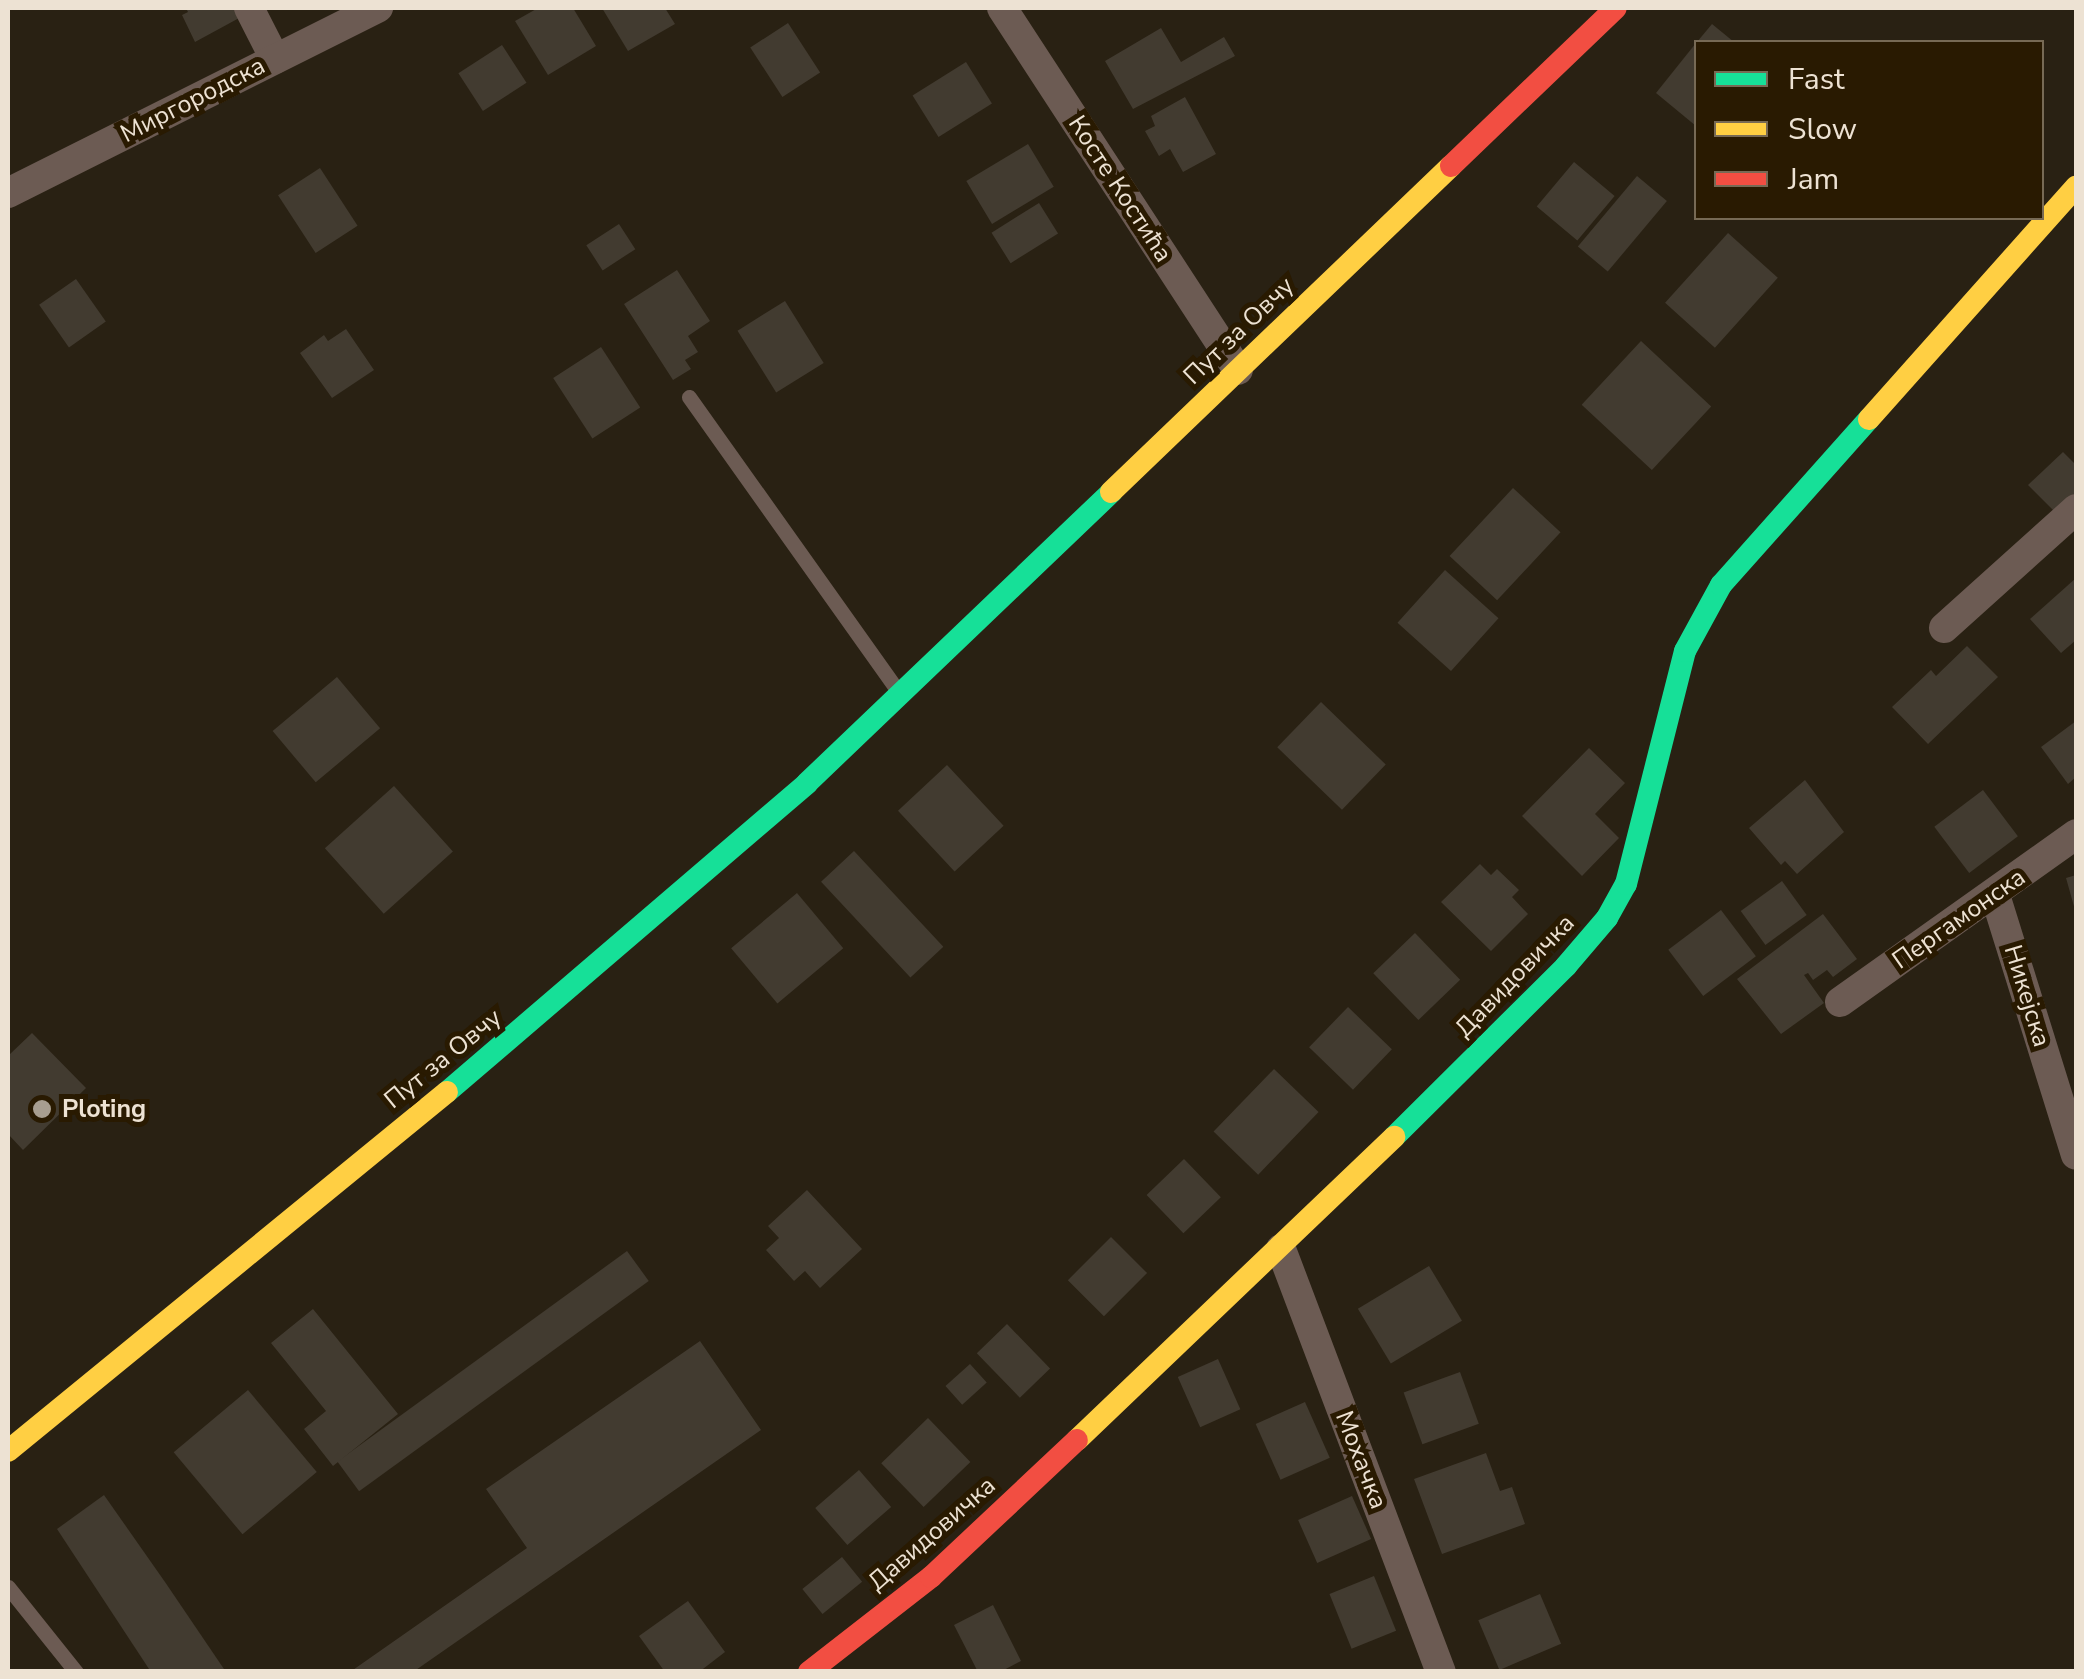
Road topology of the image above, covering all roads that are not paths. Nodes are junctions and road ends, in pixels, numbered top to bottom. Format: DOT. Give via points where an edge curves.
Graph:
graph roads {
  1 [pos="249,8"];
  2 [pos="378,8"];
  3 [pos="1002,8"];
  4 [pos="1616,8"];
  5 [pos="275,59"];
  6 [pos="2076,187"];
  7 [pos="8,193"];
  8 [pos="1238,370"];
  9 [pos="688,396"];
  10 [pos="2076,508"];
  11 [pos="1944,628"];
  12 [pos="900,694"];
  13 [pos="2076,834"];
  14 [pos="1996,895"];
  15 [pos="1840,1002"];
  16 [pos="2076,1155"];
  17 [pos="1281,1249"];
  18 [pos="8,1451"];
  19 [pos="8,1587"];
  20 [pos="76,1672"];
  21 [pos="809,1672"];
  22 [pos="1441,1672"];
  1 -- 5 [label="street"];
  2 -- 5 [label="street, Миргородска"];
  3 -- 8 [label="street, Косте Костића"];
  4 -- 8 [label="street, Пут за Овчу"];
  5 -- 7 [label="street, Миргородска"];
  6 -- 17 [label="street, Давидовичка" via="1722,585 1685,651 1637,848 1607,918 1514,1020"];
  8 -- 12 [label="street, Пут за Овчу"];
  9 -- 12 [label="lane"];
  10 -- 11 [label="street"];
  12 -- 18 [label="street, Пут за Овчу" via="550,1007"];
  13 -- 14 [label="street, Пергамонска"];
  14 -- 15 [label="street, Пергамонска"];
  14 -- 16 [label="street, Никејска"];
  17 -- 21 [label="street, Давидовичка" via="931,1577"];
  17 -- 22 [label="street, Мохачка"];
  19 -- 20 [label="lane"];
}
